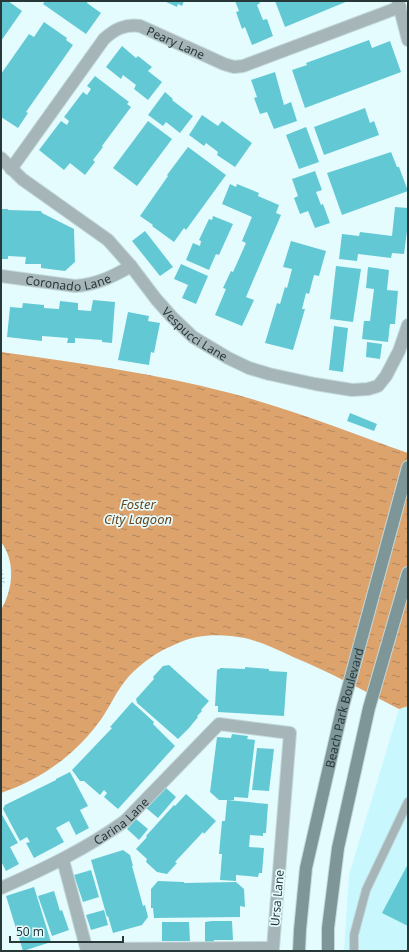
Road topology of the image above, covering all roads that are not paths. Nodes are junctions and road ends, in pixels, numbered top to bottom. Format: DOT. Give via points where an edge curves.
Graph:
graph roads {
  1 [pos="399,4"];
  2 [pos="408,40"];
  3 [pos="1,158"];
  4 [pos="11,169"];
  5 [pos="131,266"];
  6 [pos="1,276"];
  7 [pos="408,325"];
  8 [pos="408,467"];
  9 [pos="408,573"];
  10 [pos="219,724"];
  11 [pos="408,802"];
  12 [pos="63,860"];
  13 [pos="1,888"];
  14 [pos="87,950"];
  15 [pos="299,951"];
  16 [pos="328,951"];
  17 [pos="354,951"];
  1 -- 2 [label="street"];
  1 -- 4 [label="street, Peary Lane" via="234,67 140,26 121,27 104,38"];
  3 -- 4 [label="street, Vespucci Lane"];
  4 -- 5 [label="street, Vespucci Lane" via="108,240"];
  5 -- 6 [label="street, Coronado Lane" via="86,286"];
  5 -- 7 [label="street, Vespucci Lane" via="170,316 193,337 249,368 297,380 358,390 378,386 396,357"];
  8 -- 15 [label="main road, Beach Park Boulevard" via="342,710 306,868"];
  9 -- 16 [label="main road, Beach Park Boulevard" via="369,708 338,848 328,928"];
  10 -- 12 [label="street, Carina Lane" via="125,821"];
  10 -- 14 [label="street, Ursa Lane" via="290,733 273,948"];
  11 -- 17 [label="lane" via="366,890 354,935"];
  12 -- 13 [label="street, Carina Lane"];
  12 -- 14 [label="street"];
}
